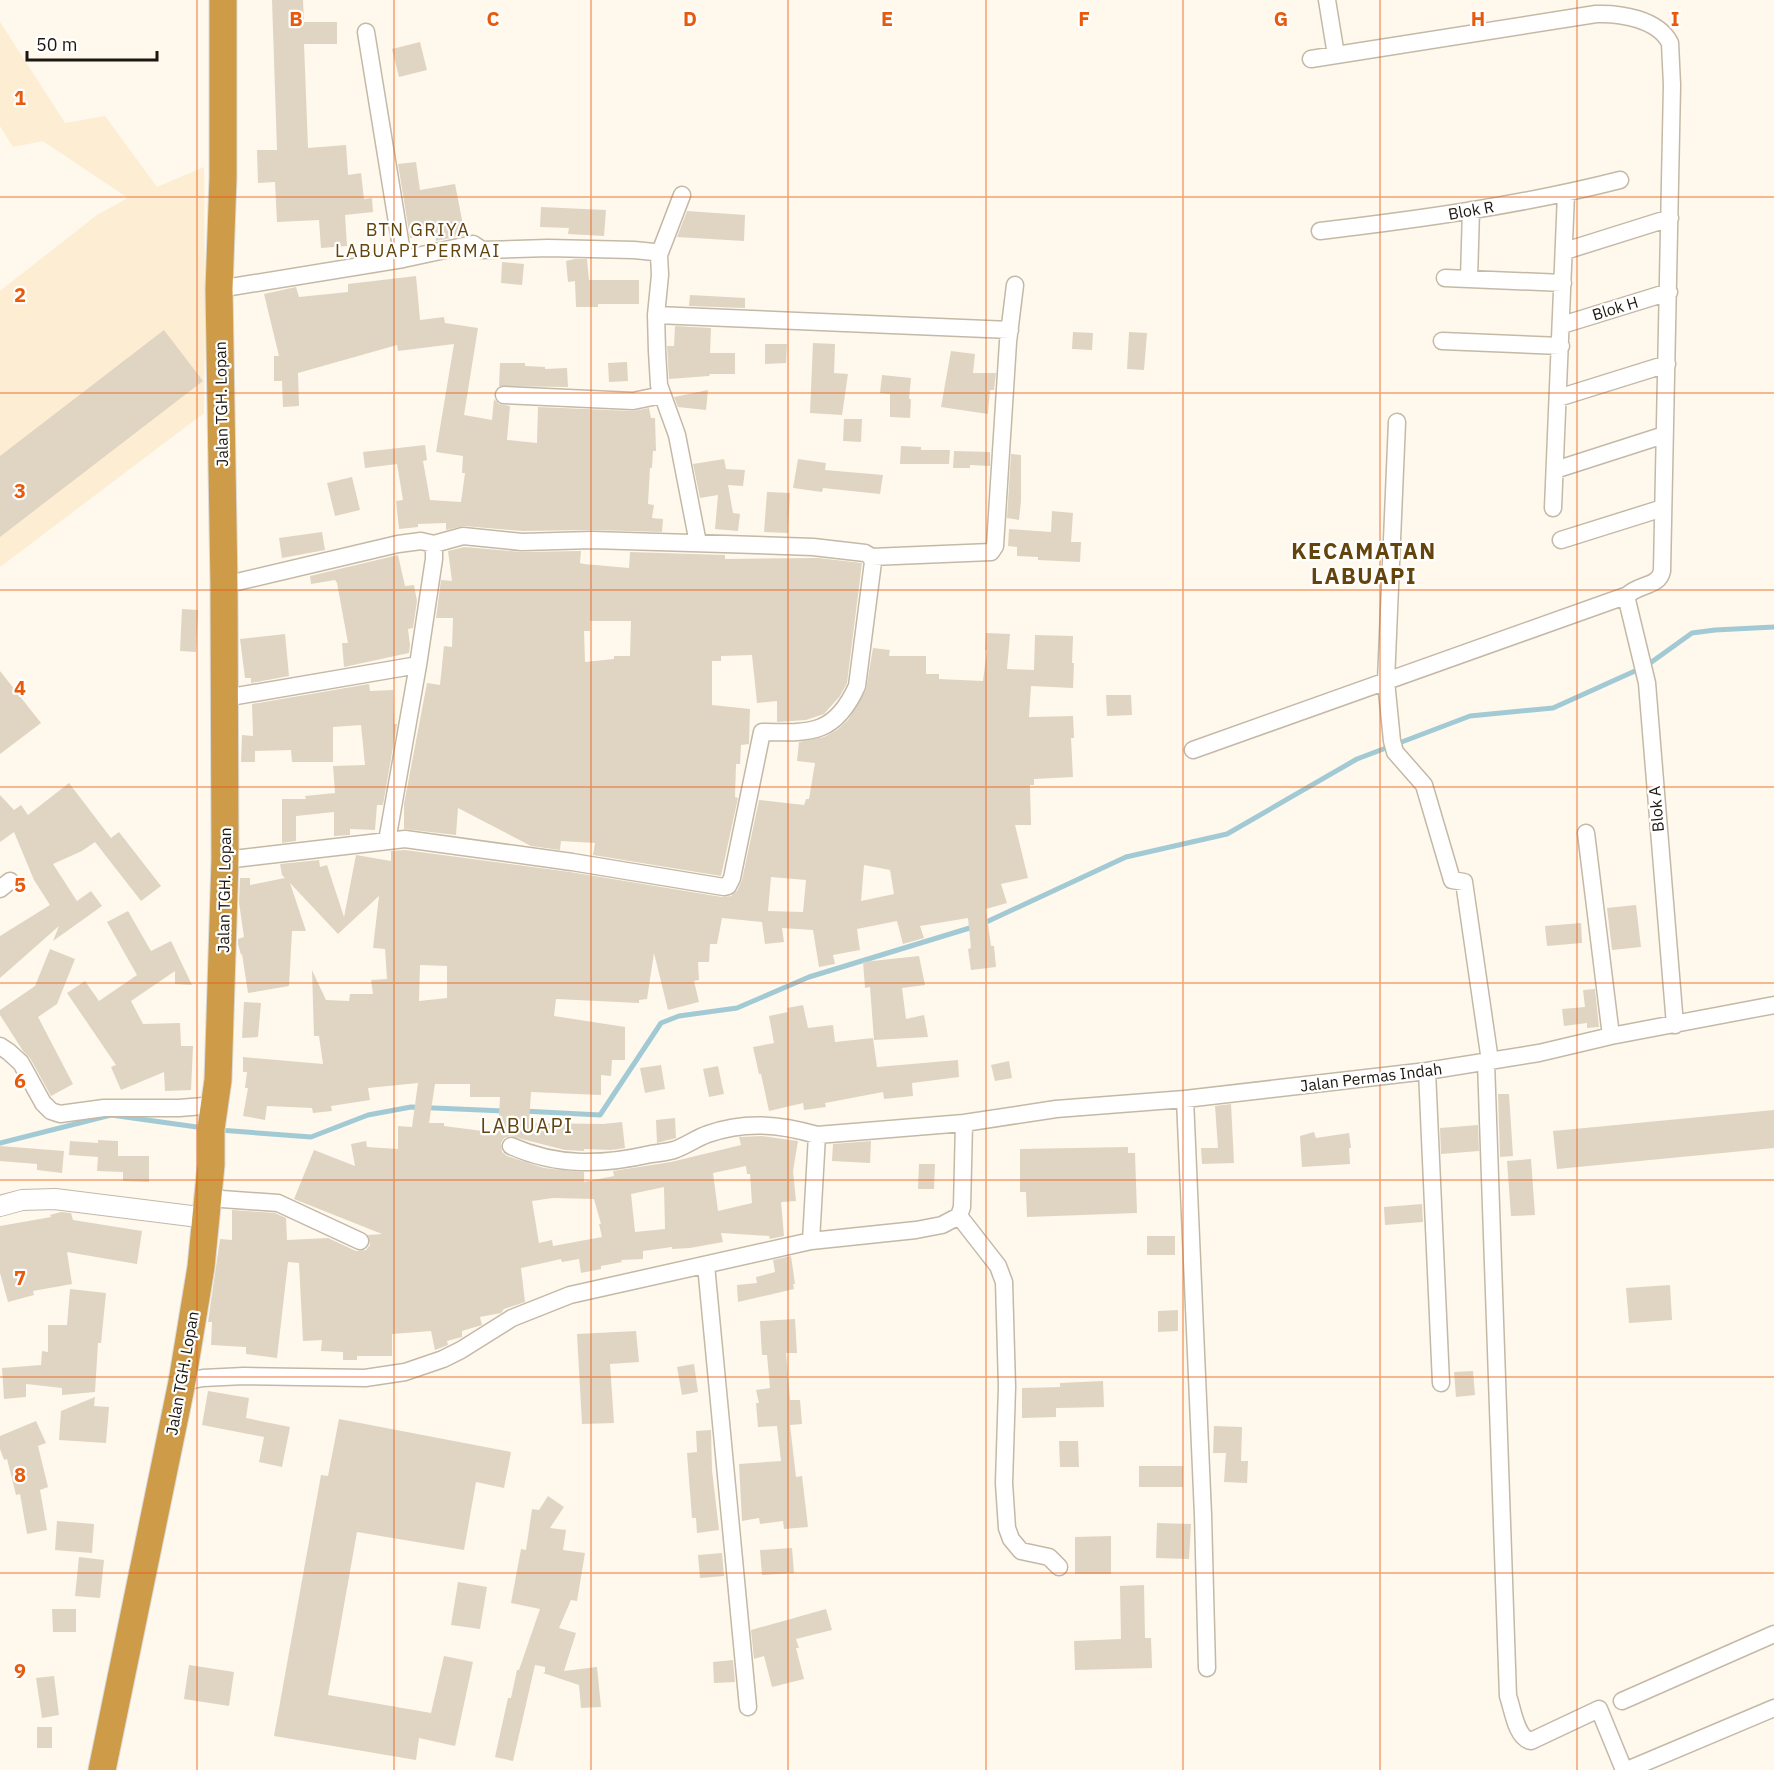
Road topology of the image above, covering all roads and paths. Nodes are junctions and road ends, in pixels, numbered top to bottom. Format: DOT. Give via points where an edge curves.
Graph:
graph roads {
  1 [pos="224,0"];
  2 [pos="1327,0"];
  3 [pos="1619,8"];
  4 [pos="366,32"];
  5 [pos="1336,55"];
  6 [pos="1311,59"];
  7 [pos="1620,180"];
  8 [pos="1566,194"];
  9 [pos="682,195"];
  10 [pos="1471,210"];
  11 [pos="1670,218"];
  12 [pos="1320,231"];
  13 [pos="1565,251"];
  14 [pos="659,255"];
  15 [pos="403,259"];
  16 [pos="1445,278"];
  17 [pos="1469,279"];
  18 [pos="1563,283"];
  19 [pos="1015,285"];
  20 [pos="219,290"];
  21 [pos="1669,292"];
  22 [pos="656,315"];
  23 [pos="1562,325"];
  24 [pos="1010,330"];
  25 [pos="1442,341"];
  26 [pos="1561,346"];
  27 [pos="1667,364"];
  28 [pos="504,395"];
  29 [pos="662,395"];
  30 [pos="1558,398"];
  31 [pos="1397,422"];
  32 [pos="1664,435"];
  33 [pos="1555,470"];
  34 [pos="1553,508"];
  35 [pos="1662,508"];
  36 [pos="1561,540"];
  37 [pos="698,543"];
  38 [pos="434,544"];
  39 [pos="871,557"];
  40 [pos="224,585"];
  41 [pos="1628,595"];
  42 [pos="418,665"];
  43 [pos="1386,681"];
  44 [pos="225,698"];
  45 [pos="1193,750"];
  46 [pos="1586,833"];
  47 [pos="387,841"];
  48 [pos="225,860"];
  49 [pos="1774,1005"];
  50 [pos="1675,1024"];
  51 [pos="1611,1036"];
  52 [pos="0,1046"];
  53 [pos="1488,1061"];
  54 [pos="1427,1071"];
  55 [pos="1185,1099"];
  56 [pos="214,1117"];
  57 [pos="964,1123"];
  58 [pos="816,1135"];
  59 [pos="511,1146"];
  60 [pos="0,1206"];
  61 [pos="208,1208"];
  62 [pos="959,1215"];
  63 [pos="360,1241"];
  64 [pos="811,1241"];
  65 [pos="706,1265"];
  66 [pos="182,1382"];
  67 [pos="1441,1383"];
  68 [pos="1059,1567"];
  69 [pos="1774,1634"];
  70 [pos="1207,1668"];
  71 [pos="1622,1701"];
  72 [pos="748,1707"];
  73 [pos="1774,1708"];
  74 [pos="102,1770"];
  75 [pos="1625,1770"];
  1 -- 20 [label="highway, Jalan TGH. Lopan"];
  2 -- 5 [label="street"];
  3 -- 5 [label="street" via="1612,14"];
  3 -- 11 [label="street" via="1656,28 1670,43"];
  4 -- 15 [label="street"];
  5 -- 6 [label="street"];
  7 -- 8 [label="street, Blok R"];
  8 -- 10 [label="street, Blok R"];
  8 -- 13 [label="street"];
  9 -- 14 [label="street"];
  10 -- 12 [label="street, Blok R"];
  10 -- 17 [label="street"];
  11 -- 13 [label="street"];
  11 -- 21 [label="street"];
  13 -- 18 [label="street"];
  14 -- 15 [label="street" via="623,250 482,250 472,244"];
  14 -- 22 [label="street"];
  15 -- 20 [label="street"];
  16 -- 17 [label="street"];
  17 -- 18 [label="street"];
  18 -- 23 [label="street"];
  19 -- 24 [label="street"];
  20 -- 40 [label="highway, Jalan TGH. Lopan"];
  21 -- 23 [label="street, Blok H"];
  21 -- 27 [label="street"];
  22 -- 24 [label="street"];
  22 -- 29 [label="street"];
  23 -- 26 [label="street"];
  24 -- 39 [label="street" via="995,546 991,552"];
  25 -- 26 [label="street"];
  26 -- 30 [label="street"];
  27 -- 30 [label="street"];
  27 -- 32 [label="street"];
  28 -- 29 [label="street" via="626,401"];
  29 -- 37 [label="street" via="677,435"];
  30 -- 33 [label="street"];
  31 -- 43 [label="street"];
  32 -- 33 [label="street"];
  32 -- 35 [label="street"];
  33 -- 34 [label="street"];
  35 -- 36 [label="street"];
  35 -- 41 [label="street" via="1661,576"];
  37 -- 38 [label="street" via="522,542 463,536"];
  37 -- 39 [label="street" via="813,547"];
  38 -- 40 [label="street" via="398,544"];
  38 -- 42 [label="street"];
  39 -- 47 [label="street" via="857,686 850,703 819,729 762,732 728,886 405,839"];
  40 -- 44 [label="highway, Jalan TGH. Lopan"];
  41 -- 43 [label="street"];
  41 -- 50 [label="street, Blok A" via="1647,683"];
  42 -- 44 [label="street"];
  42 -- 47 [label="street"];
  43 -- 45 [label="street"];
  43 -- 53 [label="street" via="1394,747 1424,785 1452,880 1464,882"];
  44 -- 48 [label="highway, Jalan TGH. Lopan"];
  46 -- 51 [label="street"];
  47 -- 48 [label="street"];
  48 -- 56 [label="highway, Jalan TGH. Lopan"];
  49 -- 50 [label="street, Jalan Permas Indah"];
  50 -- 51 [label="street, Jalan Permas Indah"];
  51 -- 53 [label="street, Jalan Permas Indah"];
  52 -- 56 [label="street" via="21,1063 43,1103 60,1114 104,1108 179,1108"];
  53 -- 54 [label="street, Jalan Permas Indah"];
  53 -- 75 [label="street" via="1508,1696 1521,1735 1532,1741 1599,1709"];
  54 -- 55 [label="street, Jalan Permas Indah"];
  54 -- 67 [label="street"];
  55 -- 57 [label="street, Jalan Permas Indah"];
  55 -- 70 [label="street"];
  56 -- 61 [label="highway, Jalan TGH. Lopan"];
  57 -- 58 [label="street, Jalan Permas Indah"];
  57 -- 62 [label="street"];
  58 -- 59 [label="street" via="788,1126 735,1127 707,1134 674,1150 595,1164 555,1159"];
  58 -- 64 [label="street"];
  60 -- 61 [label="street" via="55,1198"];
  61 -- 63 [label="street" via="278,1203"];
  61 -- 66 [label="highway, Jalan TGH. Lopan"];
  62 -- 64 [label="street" via="942,1225 916,1230"];
  62 -- 68 [label="street" via="998,1266 1004,1282 1007,1528 1021,1551 1050,1557"];
  64 -- 65 [label="street"];
  65 -- 66 [label="street" via="550,1301 443,1359 405,1372 365,1378 244,1376"];
  65 -- 72 [label="street"];
  66 -- 74 [label="highway, Jalan TGH. Lopan"];
  69 -- 71 [label="street"];
  73 -- 75 [label="street"];
}
